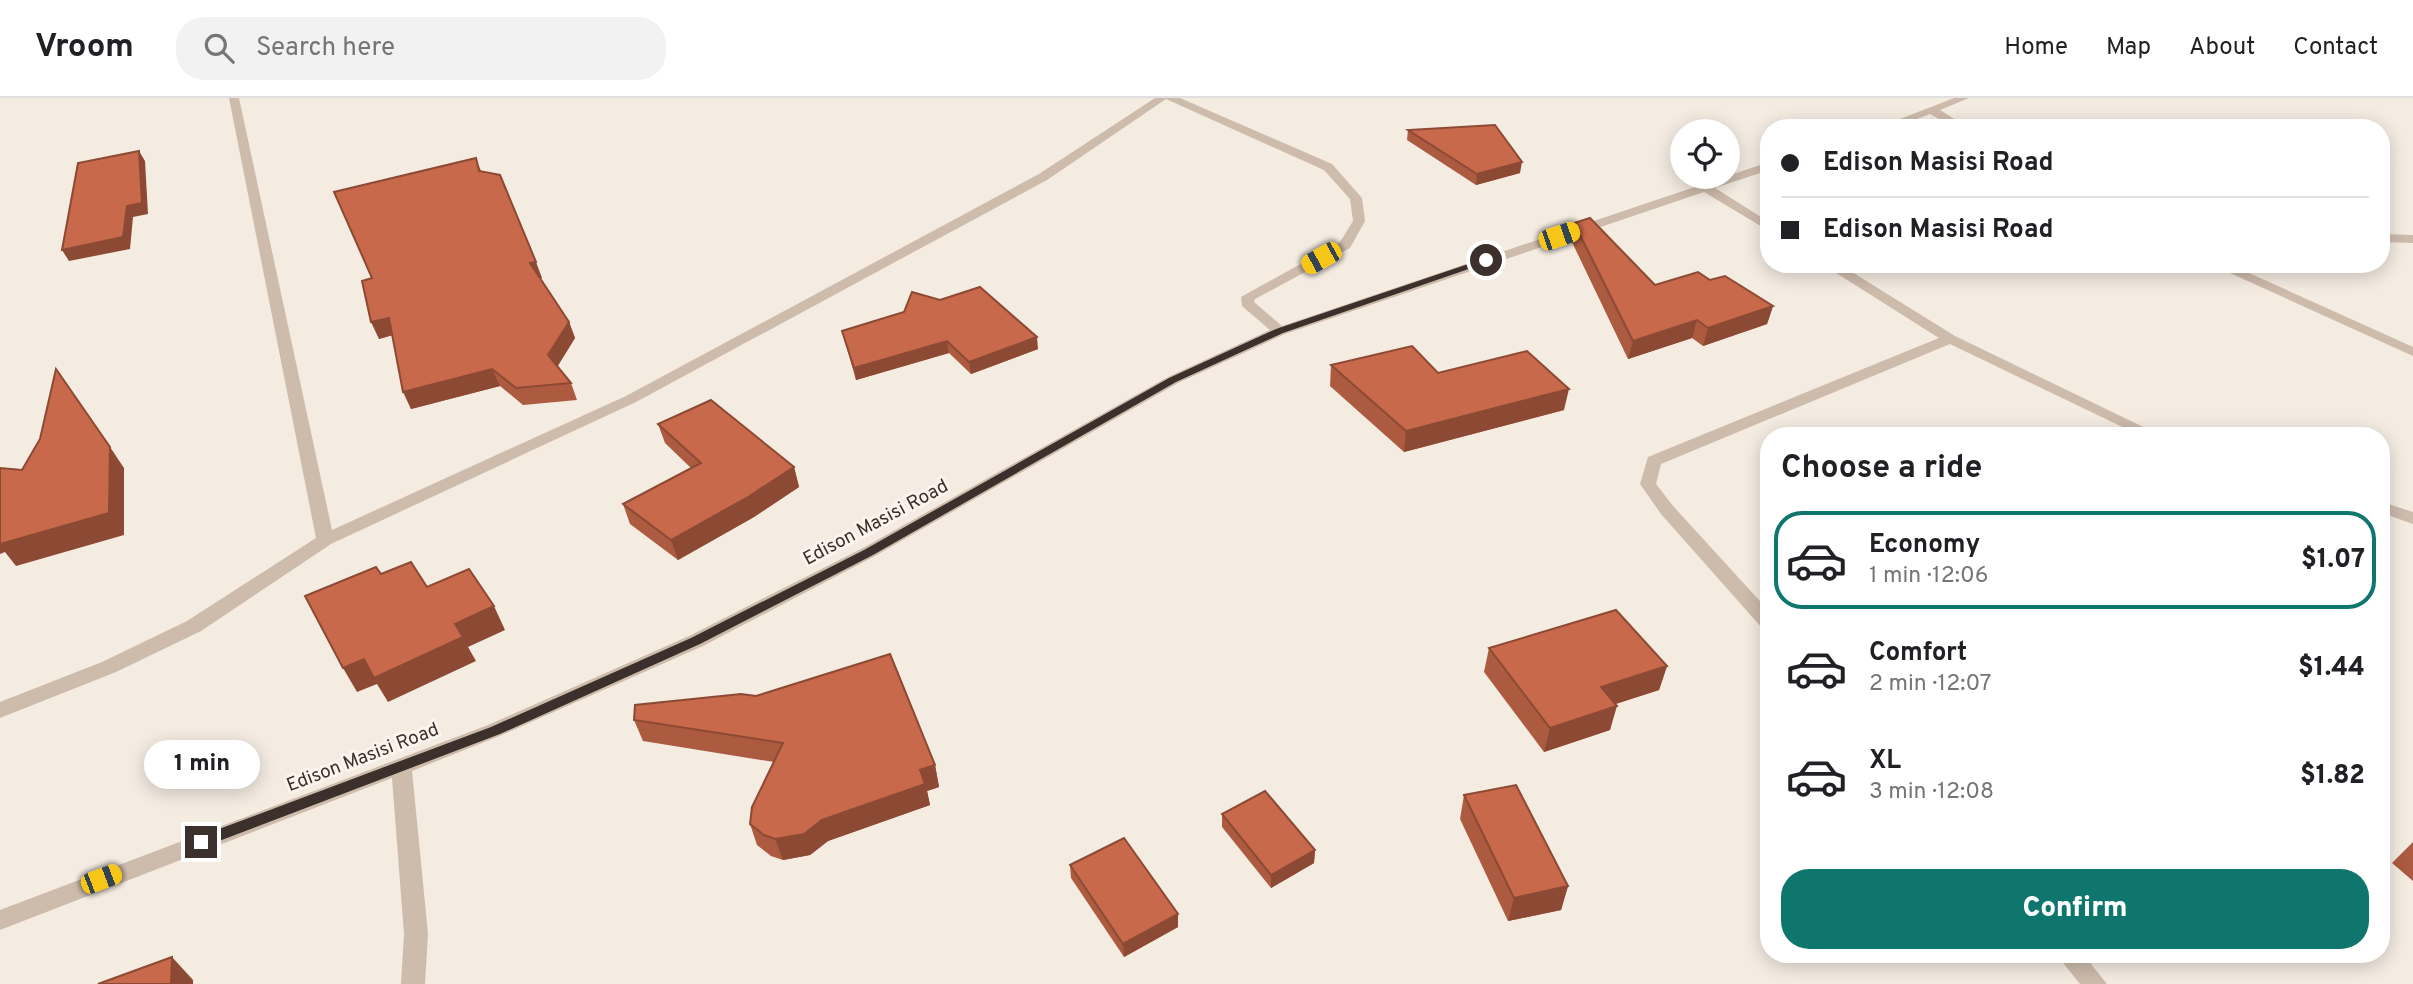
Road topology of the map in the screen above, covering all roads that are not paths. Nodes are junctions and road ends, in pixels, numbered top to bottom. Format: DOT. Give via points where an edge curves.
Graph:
graph roads {
  1 [pos="234,98"];
  2 [pos="1162,98"];
  3 [pos="1171,98"];
  4 [pos="1964,98"];
  5 [pos="1933,111"];
  6 [pos="1909,119"];
  7 [pos="1948,119"];
  8 [pos="1760,169"];
  9 [pos="1740,176"];
  10 [pos="1699,189"];
  11 [pos="1708,189"];
  12 [pos="1760,221"];
  13 [pos="2390,238"];
  14 [pos="2413,239"];
  15 [pos="1844,273"];
  16 [pos="2237,273"];
  17 [pos="1280,331"];
  18 [pos="1950,339"];
  19 [pos="2413,352"];
  20 [pos="2130,427"];
  21 [pos="2390,511"];
  22 [pos="2413,518"];
  23 [pos="325,540"];
  24 [pos="1760,613"];
  25 [pos="0,710"];
  26 [pos="401,766"];
  27 [pos="0,920"];
  28 [pos="2076,963"];
  29 [pos="413,984"];
  30 [pos="2095,984"];
  1 -- 23 [label="street"];
  2 -- 23 [label="street" via="1043,177 631,399"];
  3 -- 17 [label="street" via="1328,167 1356,198 1359,221 1345,245 1248,298 1251,309"];
  4 -- 5 [label="street"];
  5 -- 6 [label="street"];
  5 -- 7 [label="street"];
  8 -- 9 [label="street, Edison Masisi Road"];
  10 -- 17 [label="street, Edison Masisi Road"];
  11 -- 12 [label="street"];
  13 -- 14 [label="street"];
  15 -- 18 [label="street"];
  16 -- 19 [label="street"];
  17 -- 26 [label="street, Edison Masisi Road" via="1172,380 869,552 696,641 495,730"];
  18 -- 20 [label="street"];
  18 -- 24 [label="street" via="1654,461 1648,484"];
  21 -- 22 [label="street"];
  23 -- 25 [label="street" via="194,626 109,667"];
  26 -- 27 [label="street, Edison Masisi Road"];
  26 -- 29 [label="street" via="416,934"];
  28 -- 30 [label="street"];
}
